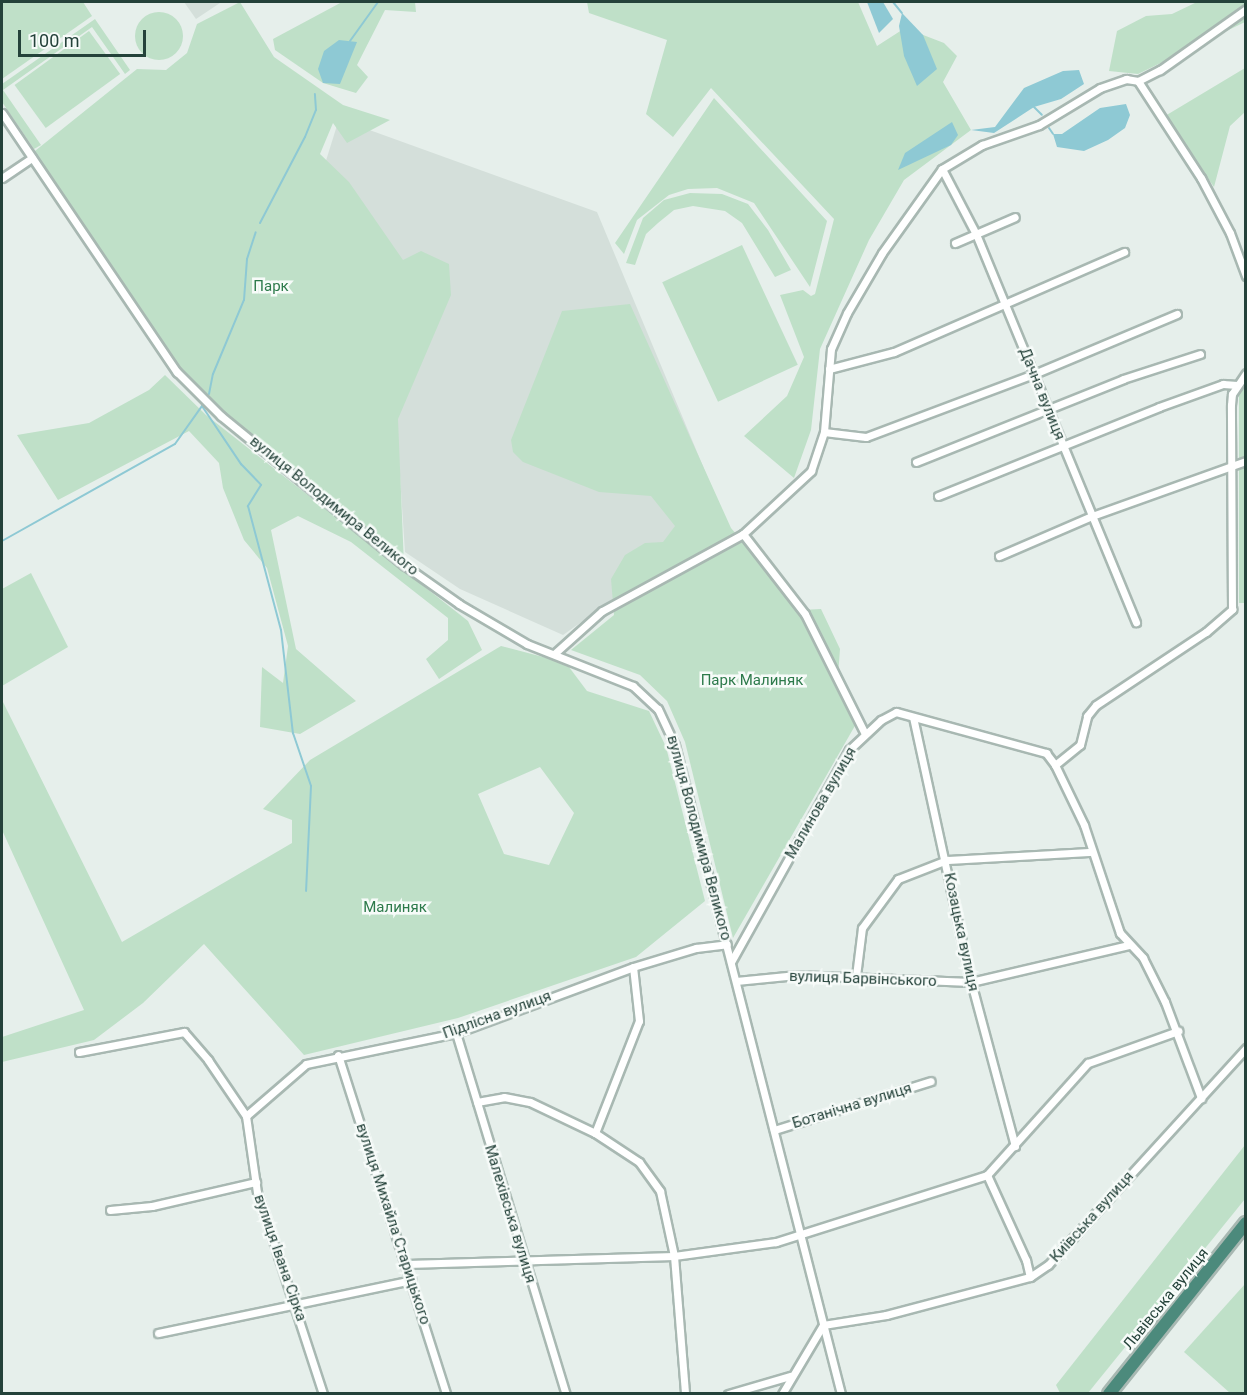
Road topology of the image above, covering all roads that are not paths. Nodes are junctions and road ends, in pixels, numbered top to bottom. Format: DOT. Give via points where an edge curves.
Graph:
graph roads {
  1 [pos="1245,9"];
  2 [pos="1138,81"];
  3 [pos="2,113"];
  4 [pos="32,158"];
  5 [pos="942,169"];
  6 [pos="2,178"];
  7 [pos="1015,217"];
  8 [pos="976,234"];
  9 [pos="955,243"];
  10 [pos="1124,252"];
  11 [pos="1245,276"];
  12 [pos="1004,303"];
  13 [pos="1177,314"];
  14 [pos="1200,354"];
  15 [pos="829,369"];
  16 [pos="1245,373"];
  17 [pos="1034,374"];
  18 [pos="1237,385"];
  19 [pos="1048,412"];
  20 [pos="824,432"];
  21 [pos="1063,447"];
  22 [pos="1245,461"];
  23 [pos="916,462"];
  24 [pos="1232,464"];
  25 [pos="938,496"];
  26 [pos="1092,516"];
  27 [pos="743,534"];
  28 [pos="999,556"];
  29 [pos="1245,594"];
  30 [pos="1235,597"];
  31 [pos="1136,622"];
  32 [pos="554,654"];
  33 [pos="913,717"];
  34 [pos="865,734"];
  35 [pos="1055,765"];
  36 [pos="1090,852"];
  37 [pos="947,860"];
  38 [pos="727,944"];
  39 [pos="1129,945"];
  40 [pos="731,962"];
  41 [pos="633,966"];
  42 [pos="856,976"];
  43 [pos="736,981"];
  44 [pos="970,982"];
  45 [pos="1178,1031"];
  46 [pos="456,1033"];
  47 [pos="1245,1048"];
  48 [pos="79,1052"];
  49 [pos="338,1055"];
  50 [pos="931,1081"];
  51 [pos="1201,1098"];
  52 [pos="477,1102"];
  53 [pos="246,1116"];
  54 [pos="774,1130"];
  55 [pos="595,1134"];
  56 [pos="1015,1146"];
  57 [pos="987,1175"];
  58 [pos="256,1182"];
  59 [pos="110,1210"];
  60 [pos="1245,1223"];
  61 [pos="800,1233"];
  62 [pos="674,1256"];
  63 [pos="524,1261"];
  64 [pos="407,1264"];
  65 [pos="1030,1277"];
  66 [pos="412,1280"];
  67 [pos="296,1305"];
  68 [pos="823,1325"];
  69 [pos="158,1333"];
  70 [pos="790,1376"];
  71 [pos="323,1394"];
  72 [pos="446,1394"];
  73 [pos="566,1394"];
  74 [pos="685,1394"];
  75 [pos="728,1394"];
  76 [pos="782,1394"];
  77 [pos="841,1394"];
  78 [pos="1109,1394"];
  1 -- 2 [label="street" via="1160,70"];
  2 -- 5 [label="street" via="1126,79 1100,88 1040,125 982,145"];
  2 -- 11 [label="street" via="1201,178 1230,233"];
  3 -- 4 [label="street, вулиця Володимира Великого"];
  4 -- 6 [label="street"];
  4 -- 32 [label="street, вулиця Володимира Великого" via="177,372 221,416 404,565 494,627"];
  5 -- 8 [label="street, Дачна вулиця"];
  5 -- 15 [label="street" via="900,224 847,313 831,349"];
  7 -- 8 [label="street"];
  8 -- 9 [label="street"];
  8 -- 12 [label="street, Дачна вулиця"];
  10 -- 12 [label="street"];
  12 -- 15 [label="street" via="894,352"];
  12 -- 17 [label="street, Дачна вулиця"];
  13 -- 17 [label="street"];
  14 -- 19 [label="street" via="1123,380"];
  15 -- 20 [label="street"];
  16 -- 18 [label="street"];
  17 -- 19 [label="street, Дачна вулиця"];
  17 -- 20 [label="street" via="866,437"];
  18 -- 21 [label="street" via="1223,384"];
  18 -- 24 [label="street" via="1232,405"];
  19 -- 21 [label="street, Дачна вулиця"];
  19 -- 23 [label="street"];
  20 -- 27 [label="street" via="811,471"];
  21 -- 25 [label="street"];
  21 -- 26 [label="street, Дачна вулиця"];
  22 -- 24 [label="street"];
  24 -- 26 [label="street"];
  24 -- 30 [label="street"];
  26 -- 28 [label="street"];
  26 -- 31 [label="street, Дачна вулиця"];
  27 -- 32 [label="street" via="602,611"];
  27 -- 34 [label="street" via="805,614"];
  29 -- 30 [label="street"];
  30 -- 35 [label="street" via="1232,609 1220,621 1096,705 1087,716 1080,745"];
  32 -- 38 [label="street, вулиця Володимира Великого" via="633,686 664,719 675,745"];
  33 -- 34 [label="street, Малинова вулиця" via="896,712"];
  33 -- 35 [label="street, Малинова вулиця" via="1046,753"];
  33 -- 37 [label="street, Козацька вулиця"];
  34 -- 40 [label="street, Малинова вулиця" via="849,750"];
  35 -- 36 [label="street" via="1084,825"];
  36 -- 37 [label="street"];
  36 -- 39 [label="street" via="1120,933"];
  37 -- 42 [label="street" via="898,879 862,928"];
  37 -- 44 [label="street, Козацька вулиця"];
  38 -- 40 [label="street, вулиця Володимира Великого"];
  38 -- 41 [label="street, Підлісна вулиця" via="696,948"];
  39 -- 44 [label="street, вулиця Барвінського"];
  39 -- 45 [label="street" via="1143,958"];
  40 -- 43 [label="street, вулиця Володимира Великого"];
  41 -- 46 [label="street, Підлісна вулиця"];
  41 -- 55 [label="street" via="639,1021"];
  42 -- 43 [label="street, вулиця Барвінського" via="797,975"];
  42 -- 44 [label="street, вулиця Барвінського"];
  43 -- 54 [label="street, вулиця Володимира Великого"];
  44 -- 56 [label="street, Козацька вулиця"];
  45 -- 51 [label="street"];
  45 -- 56 [label="street" via="1088,1064"];
  46 -- 49 [label="street, Підлісна вулиця"];
  46 -- 52 [label="street, Малехівська вулиця"];
  47 -- 51 [label="street, Київська вулиця"];
  48 -- 53 [label="street, вулиця Івана Сірка" via="183,1032 208,1060"];
  49 -- 53 [label="street, Підлісна вулиця" via="306,1064"];
  49 -- 64 [label="street, вулиця Михайла Старицького"];
  50 -- 54 [label="street, Ботанічна вулиця"];
  51 -- 65 [label="street, Київська вулиця" via="1048,1265"];
  52 -- 55 [label="street" via="504,1097 530,1102"];
  52 -- 63 [label="street, Малехівська вулиця"];
  53 -- 58 [label="street, вулиця Івана Сірка"];
  54 -- 61 [label="street, вулиця Володимира Великого"];
  55 -- 62 [label="street" via="639,1162 660,1191"];
  56 -- 57 [label="street"];
  57 -- 61 [label="street"];
  57 -- 65 [label="street"];
  58 -- 59 [label="street" via="152,1206"];
  58 -- 67 [label="street, вулиця Івана Сірка"];
  60 -- 78 [label="highway, Львівська вулиця"];
  61 -- 62 [label="street" via="776,1242"];
  61 -- 68 [label="street, вулиця Володимира Великого"];
  62 -- 63 [label="street"];
  62 -- 74 [label="street"];
  63 -- 64 [label="street"];
  63 -- 73 [label="street, Малехівська вулиця"];
  64 -- 66 [label="street, вулиця Михайла Старицького"];
  65 -- 68 [label="street, Київська вулиця" via="886,1315"];
  66 -- 67 [label="street"];
  66 -- 72 [label="street, вулиця Михайла Старицького"];
  67 -- 69 [label="street"];
  67 -- 71 [label="street, вулиця Івана Сірка"];
  68 -- 70 [label="street"];
  68 -- 77 [label="street, вулиця Володимира Великого"];
  70 -- 75 [label="street"];
  70 -- 76 [label="street"];
}
